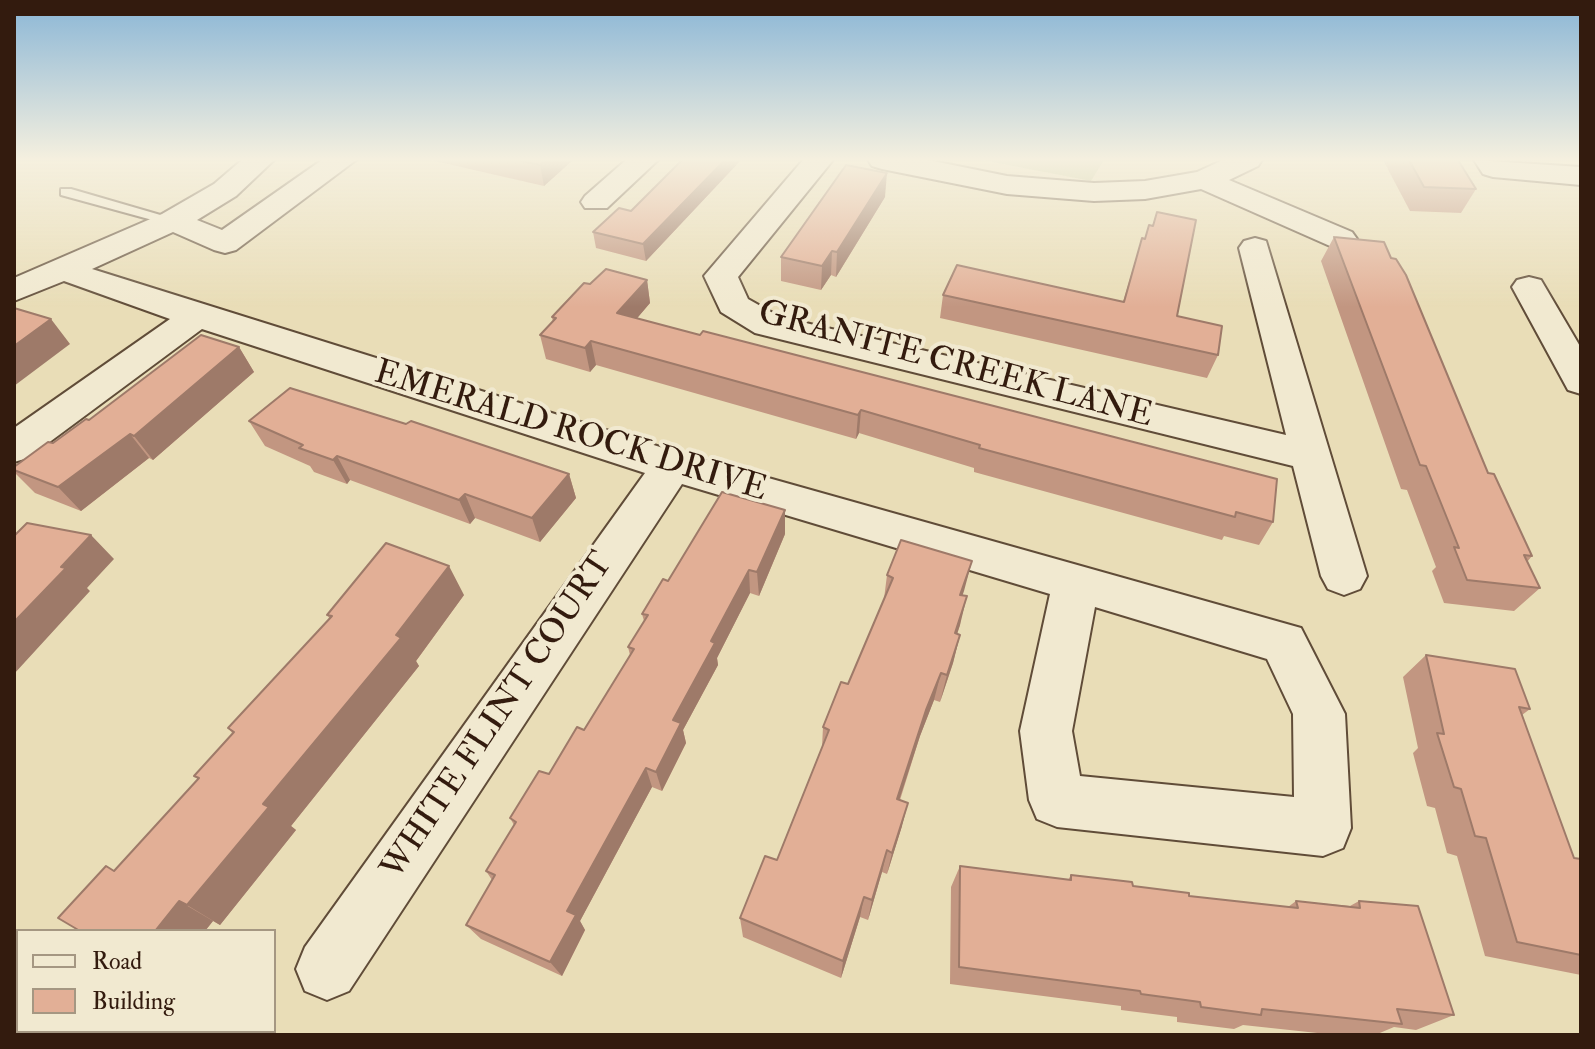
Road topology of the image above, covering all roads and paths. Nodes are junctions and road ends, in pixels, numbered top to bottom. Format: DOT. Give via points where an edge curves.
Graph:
graph roads {
  1 [pos="129,209"];
  2 [pos="193,209"];
  3 [pos="273,209"];
  4 [pos="778,209"];
  5 [pos="1271,209"];
  6 [pos="173,221"];
  7 [pos="1341,239"];
  8 [pos="1255,248"];
  9 [pos="66,271"];
  10 [pos="1529,287"];
  11 [pos="14,291"];
  12 [pos="197,316"];
  13 [pos="1581,381"];
  14 [pos="14,448"];
  15 [pos="1309,455"];
  16 [pos="672,466"];
  17 [pos="1344,576"];
  18 [pos="1076,584"];
  19 [pos="327,969"];
  1 -- 6 [label="lane"];
  2 -- 6 [label="street"];
  3 -- 6 [label="street" via="225,243"];
  4 -- 15 [label="street, GRANITE CREEK LANE" via="721,276 733,305 768,325"];
  5 -- 7 [label="street"];
  6 -- 9 [label="street"];
  8 -- 15 [label="street"];
  9 -- 11 [label="street"];
  9 -- 12 [label="street, EMERALD ROCK DRIVE"];
  10 -- 13 [label="street"];
  12 -- 14 [label="street"];
  12 -- 16 [label="street, EMERALD ROCK DRIVE"];
  15 -- 17 [label="street"];
  16 -- 18 [label="street, EMERALD ROCK DRIVE"];
  16 -- 19 [label="street, WHITE FLINT COURT"];
  18 -- 18 [label="street, EMERALD ROCK DRIVE" via="1284,643 1319,714 1323,828 1057,800 1046,731"];
}
